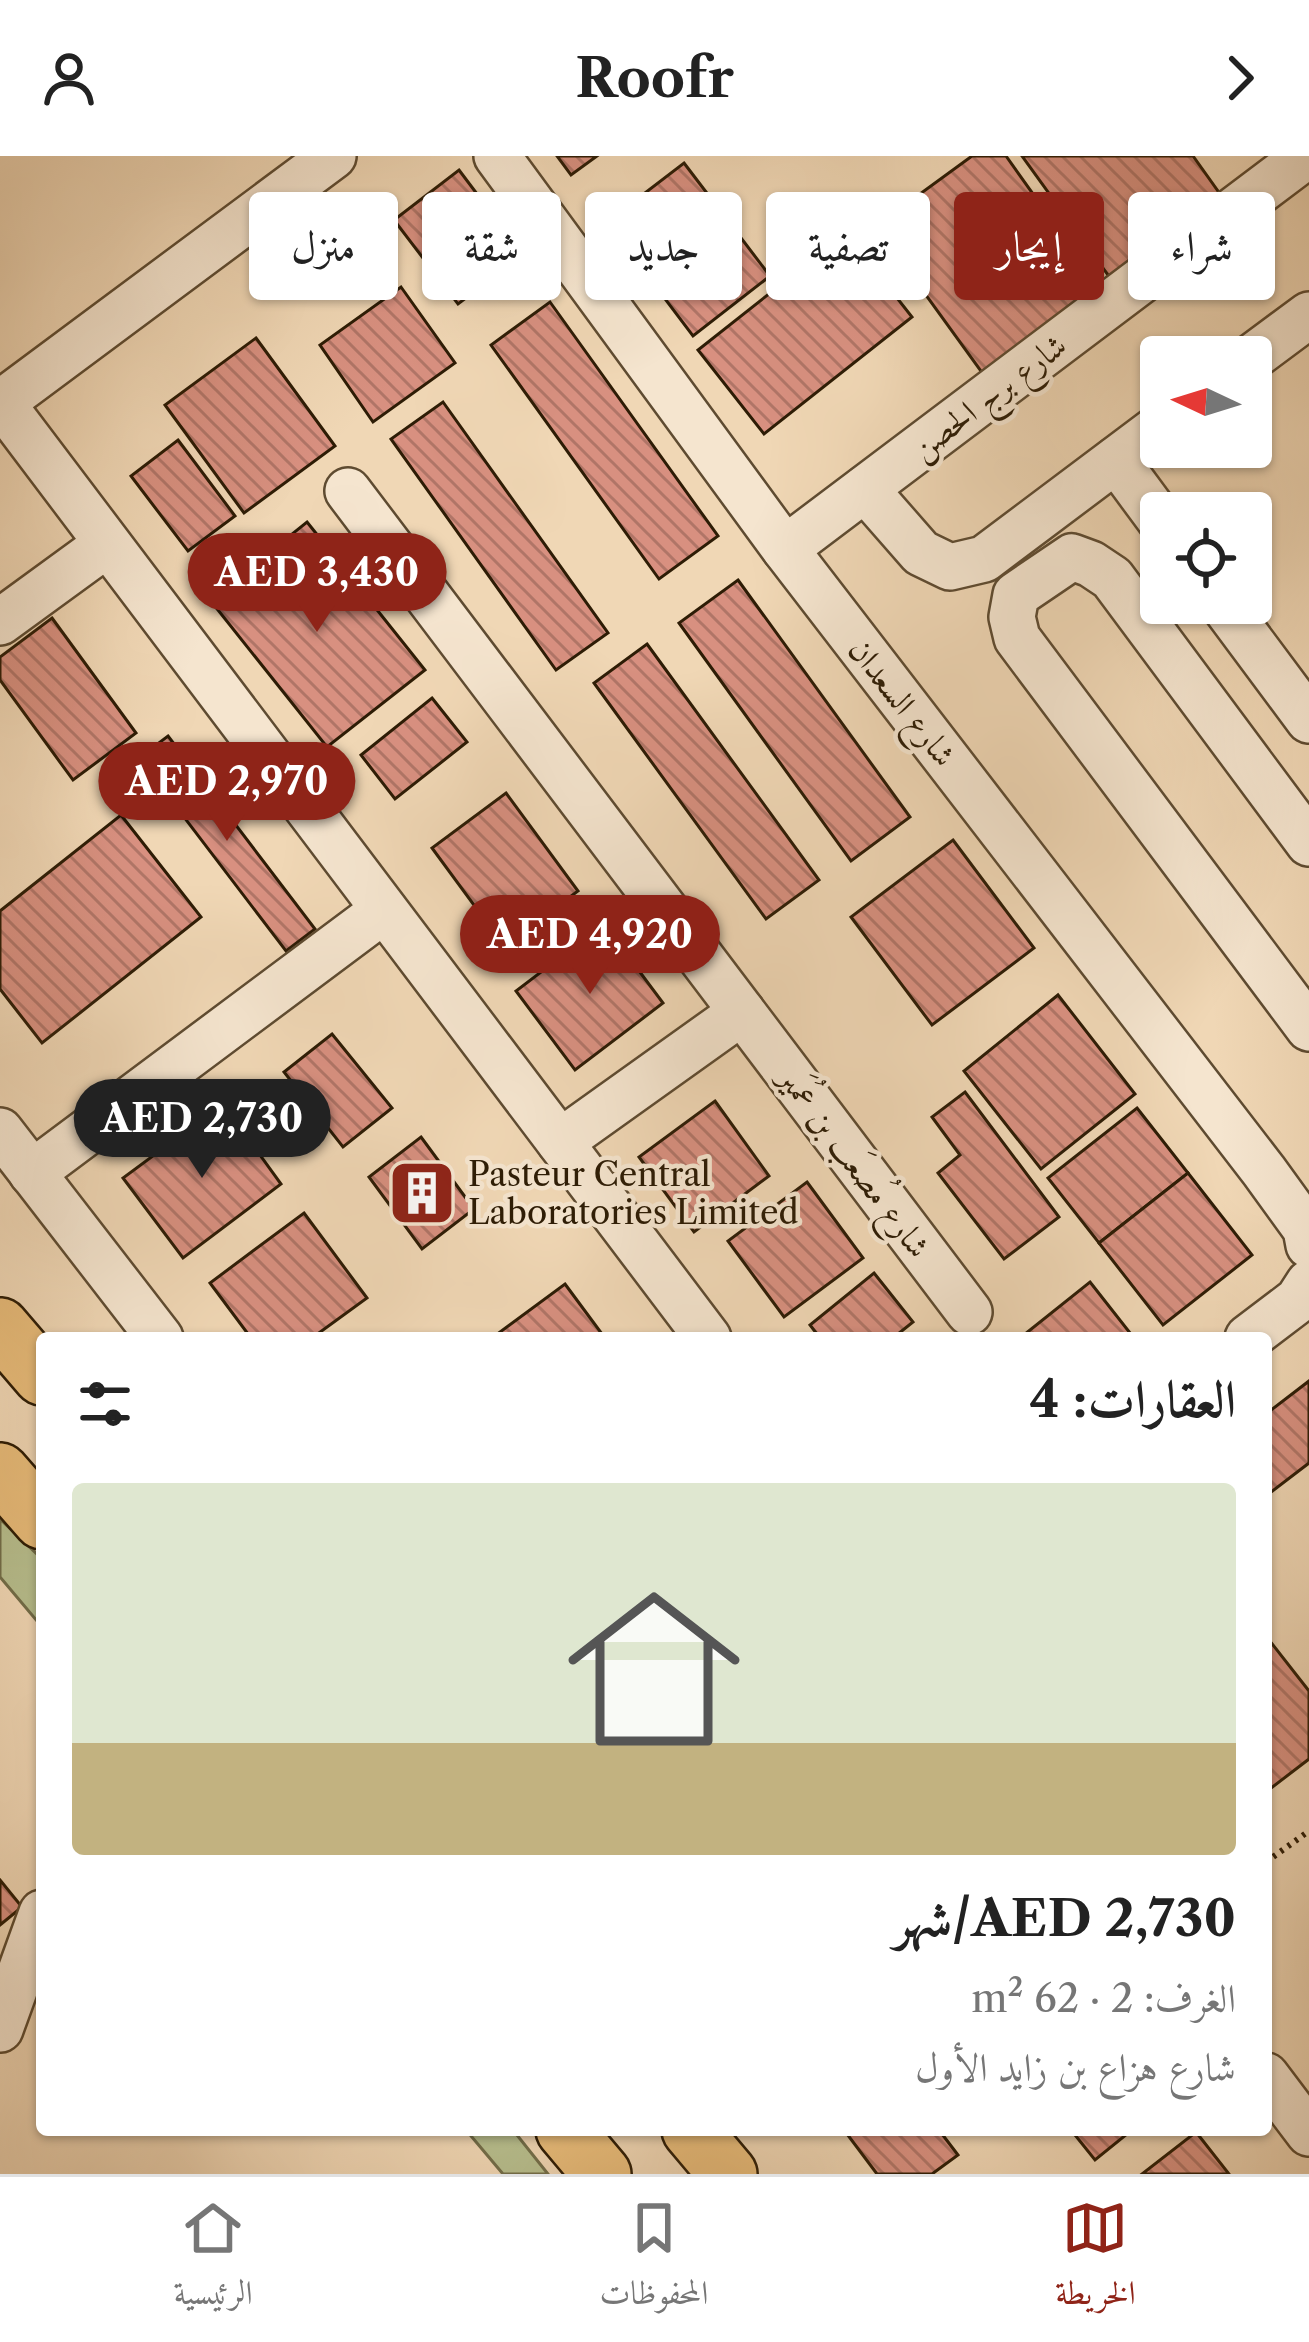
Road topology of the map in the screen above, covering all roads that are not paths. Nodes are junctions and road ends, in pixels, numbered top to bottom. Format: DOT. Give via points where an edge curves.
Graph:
graph roads {
  1 [pos="333,156"];
  2 [pos="497,156"];
  3 [pos="1306,156"];
  4 [pos="1309,315"];
  5 [pos="1272,342"];
  6 [pos="1,402"];
  7 [pos="1140,442"];
  8 [pos="1116,460"];
  9 [pos="865,489"];
  10 [pos="348,491"];
  11 [pos="1140,493"];
  12 [pos="107,544"];
  13 [pos="785,549"];
  14 [pos="0,622"];
  15 [pos="1238,624"];
  16 [pos="1309,720"];
  17 [pos="1309,843"];
  18 [pos="384,910"];
  19 [pos="742,1012"];
  20 [pos="1309,1028"];
  21 [pos="0,1131"];
  22 [pos="560,1142"];
  23 [pos="32,1173"];
  24 [pos="1308,1234"];
  25 [pos="1309,1282"];
  26 [pos="969,1312"];
  27 [pos="0,1327"];
  28 [pos="155,1332"];
  29 [pos="703,1332"];
  30 [pos="1256,1332"];
  31 [pos="36,1369"];
  32 [pos="0,1472"];
  33 [pos="36,1513"];
  34 [pos="36,1930"];
  35 [pos="0,2029"];
  36 [pos="1272,2084"];
  37 [pos="1309,2133"];
  38 [pos="570,2136"];
  39 [pos="696,2136"];
  40 [pos="602,2174"];
  41 [pos="728,2174"];
  1 -- 6 [label="street"];
  2 -- 13 [label="street, شارع السعدان"];
  3 -- 9 [label="street, شارع برج الحصن"];
  4 -- 5 [label="street"];
  6 -- 12 [label="street"];
  7 -- 8 [label="street"];
  8 -- 9 [label="street" via="984,559 950,566 922,553"];
  8 -- 11 [label="street"];
  9 -- 13 [label="street, شارع برج الحصن"];
  10 -- 19 [label="street, شارع مُصعَب بن عُمَير"];
  12 -- 14 [label="street"];
  12 -- 18 [label="street"];
  13 -- 24 [label="street, شارع السعدان"];
  15 -- 16 [label="street"];
  17 -- 20 [label="street" via="1112,578 1072,557 1016,595 1017,638"];
  18 -- 22 [label="street"];
  18 -- 23 [label="street"];
  19 -- 22 [label="street"];
  19 -- 26 [label="street, شارع مُصعَب بن عُمَير"];
  21 -- 23 [label="street"];
  22 -- 29 [label="street"];
  23 -- 28 [label="street"];
  25 -- 30 [label="street"];
  27 -- 31 [label="main road"];
  32 -- 33 [label="main road"];
  34 -- 35 [label="street"];
  36 -- 37 [label="street"];
  38 -- 40 [label="main road"];
  39 -- 41 [label="main road"];
}
